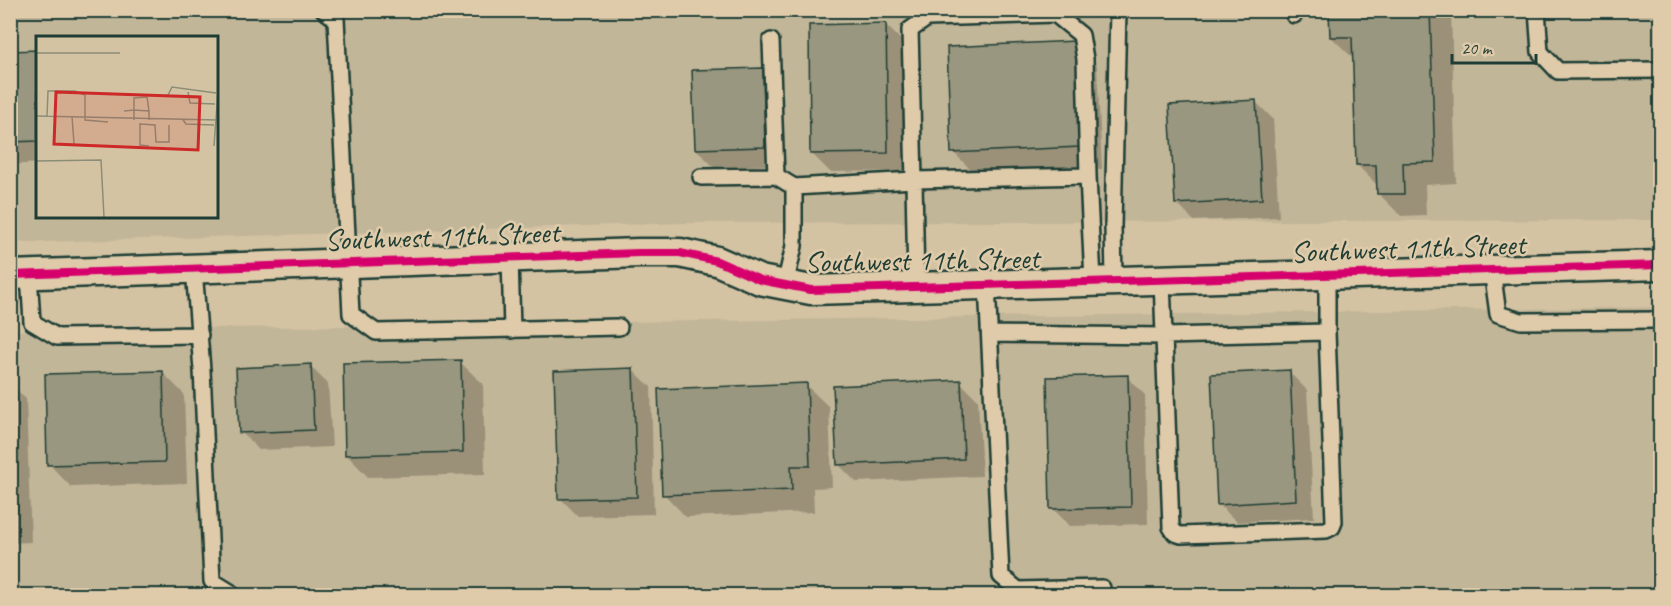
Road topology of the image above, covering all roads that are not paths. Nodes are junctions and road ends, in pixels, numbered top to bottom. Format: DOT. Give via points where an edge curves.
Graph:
graph roads {
  1 [pos="324,10"];
  2 [pos="1118,10"];
  3 [pos="1537,10"];
  4 [pos="771,40"];
  5 [pos="1660,70"];
  6 [pos="776,176"];
  7 [pos="1089,176"];
  8 [pos="701,177"];
  9 [pos="914,180"];
  10 [pos="794,187"];
  11 [pos="510,257"];
  12 [pos="349,263"];
  13 [pos="1660,265"];
  14 [pos="194,269"];
  15 [pos="1492,270"];
  16 [pos="1327,274"];
  17 [pos="20,275"];
  18 [pos="1162,279"];
  19 [pos="1103,281"];
  20 [pos="987,284"];
  21 [pos="785,285"];
  22 [pos="916,286"];
  23 [pos="1660,320"];
  24 [pos="619,327"];
  25 [pos="512,330"];
  26 [pos="1326,332"];
  27 [pos="990,333"];
  28 [pos="200,335"];
  29 [pos="1164,336"];
  30 [pos="1102,588"];
  31 [pos="230,592"];
  1 -- 12 [label="lane" via="336,19"];
  2 -- 19 [label="lane" via="1113,226"];
  3 -- 5 [label="lane" via="1540,52 1558,71"];
  4 -- 6 [label="lane"];
  6 -- 8 [label="lane"];
  6 -- 10 [label="lane"];
  7 -- 9 [label="lane"];
  7 -- 9 [label="lane" via="1081,35 1055,14 927,18 910,30"];
  7 -- 19 [label="lane"];
  9 -- 10 [label="lane"];
  9 -- 22 [label="lane"];
  10 -- 21 [label="lane" via="794,246"];
  11 -- 12 [label="street, Southwest 11th Street"];
  11 -- 21 [label="street, Southwest 11th Street" via="680,253 717,261 760,280"];
  11 -- 25 [label="lane"];
  12 -- 14 [label="street, Southwest 11th Street"];
  12 -- 25 [label="lane" via="351,314 376,333"];
  13 -- 15 [label="street, Southwest 11th Street"];
  14 -- 17 [label="street, Southwest 11th Street"];
  14 -- 28 [label="lane"];
  15 -- 16 [label="street, Southwest 11th Street"];
  15 -- 23 [label="lane" via="1498,314 1521,321"];
  16 -- 18 [label="street, Southwest 11th Street"];
  16 -- 26 [label="lane"];
  17 -- 28 [label="lane" via="32,322 57,337"];
  18 -- 19 [label="street, Southwest 11th Street"];
  18 -- 29 [label="lane"];
  19 -- 20 [label="street, Southwest 11th Street"];
  20 -- 22 [label="street, Southwest 11th Street"];
  20 -- 27 [label="lane"];
  21 -- 22 [label="street, Southwest 11th Street" via="811,290"];
  24 -- 25 [label="lane"];
  26 -- 29 [label="lane"];
  26 -- 29 [label="lane" via="1332,527 1181,535 1171,527"];
  27 -- 29 [label="lane"];
  27 -- 30 [label="lane" via="1001,576 1018,590"];
  28 -- 31 [label="lane" via="213,581"];
}
